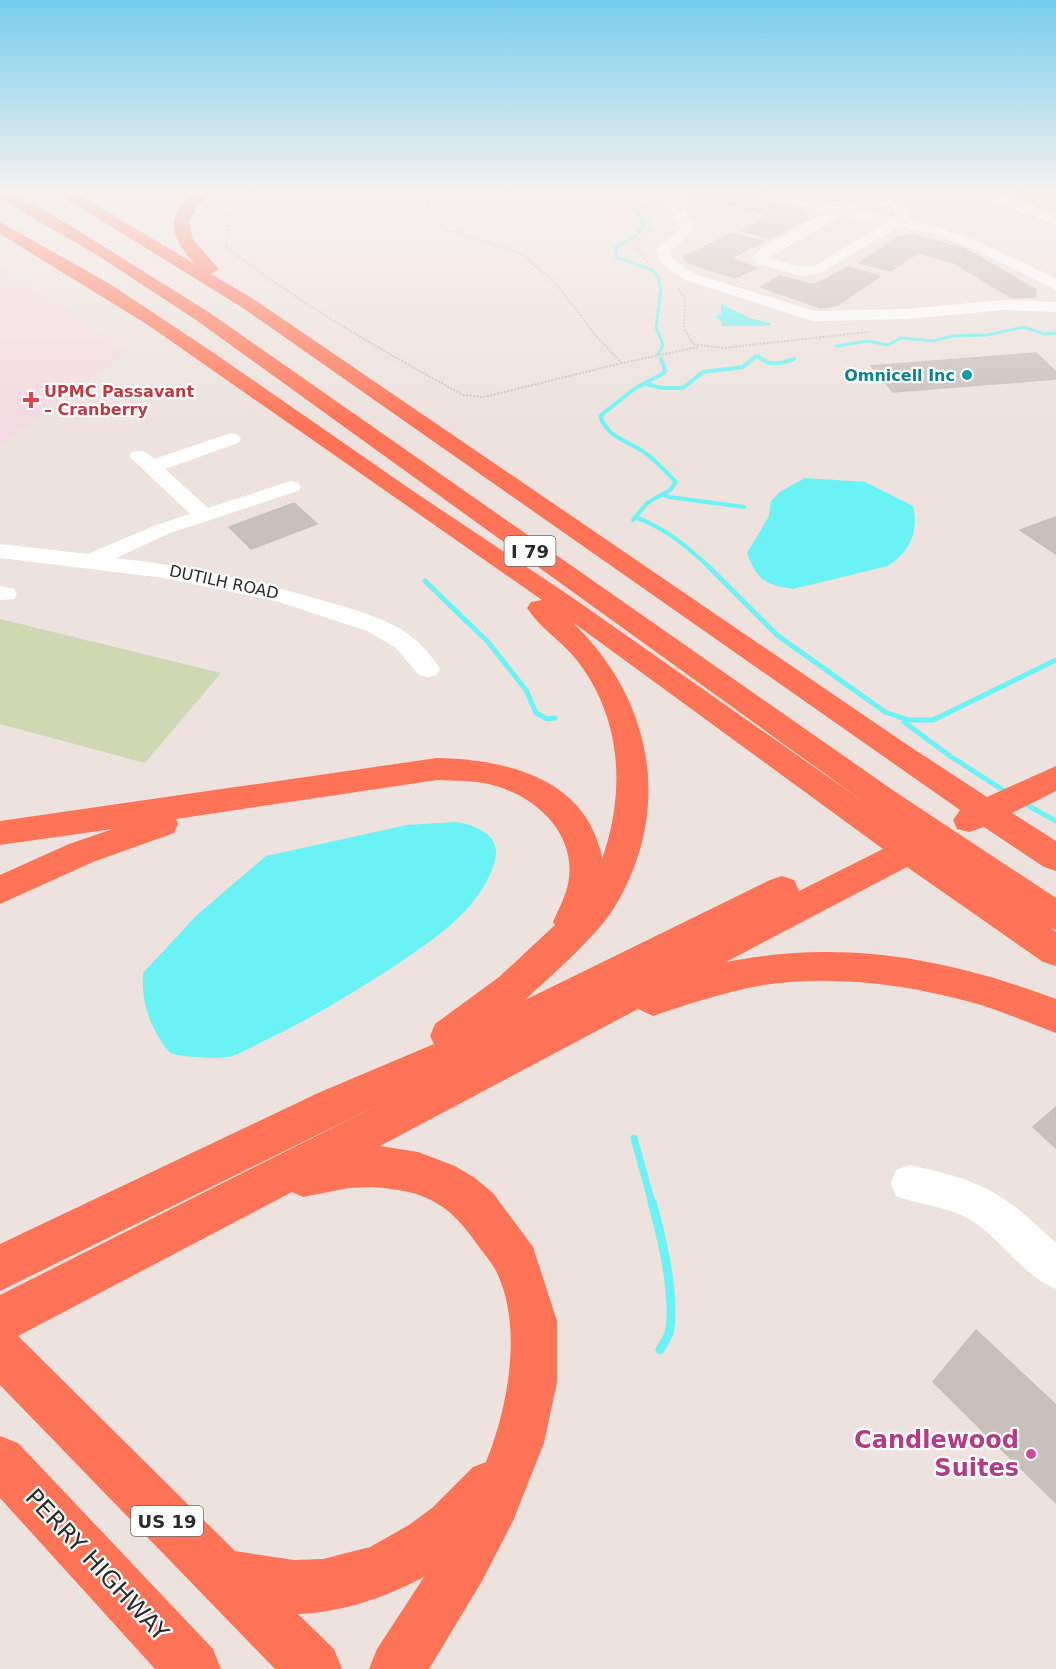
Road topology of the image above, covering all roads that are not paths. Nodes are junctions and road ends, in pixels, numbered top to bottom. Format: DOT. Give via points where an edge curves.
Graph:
graph roads {
  1 [pos="54,270"];
  2 [pos="75,270"];
  3 [pos="135,270"];
  4 [pos="192,270"];
  5 [pos="211,270"];
  6 [pos="680,270"];
  7 [pos="794,270"];
  8 [pos="818,270"];
  9 [pos="1026,270"];
  10 [pos="1056,285"];
  11 [pos="122,300"];
  12 [pos="249,304"];
  13 [pos="1056,307"];
  14 [pos="231,439"];
  15 [pos="291,487"];
  16 [pos="405,496"];
  17 [pos="205,516"];
  18 [pos="0,551"];
  19 [pos="91,561"];
  20 [pos="428,669"];
  21 [pos="1056,755"];
  22 [pos="1039,778"];
  23 [pos="302,789"];
  24 [pos="0,833"];
  25 [pos="1056,858"];
  26 [pos="866,860"];
  27 [pos="0,890"];
  28 [pos="1056,916"];
  29 [pos="557,947"];
  30 [pos="1056,951"];
  31 [pos="1056,1016"];
  32 [pos="574,1026"];
  33 [pos="332,1106"];
  34 [pos="909,1183"];
  35 [pos="234,1201"];
  36 [pos="0,1268"];
  37 [pos="1056,1270"];
  38 [pos="0,1320"];
  39 [pos="0,1351"];
  40 [pos="0,1461"];
  41 [pos="512,1461"];
  42 [pos="221,1575"];
  43 [pos="294,1661"];
  44 [pos="193,1669"];
  45 [pos="397,1669"];
  1 -- 11 [label="highway"];
  2 -- 11 [label="highway"];
  3 -- 28 [label="highway, I 79" via="881,798"];
  4 -- 12 [label="highway, I 79"];
  5 -- 12 [label="highway"];
  6 -- 13 [label="street" via="702,282 813,316"];
  7 -- 8 [label="street"];
  9 -- 10 [label="street"];
  11 -- 16 [label="highway"];
  12 -- 25 [label="highway, I 79" via="895,752"];
  14 -- 17 [label="street" via="145,462"];
  15 -- 17 [label="street"];
  16 -- 29 [label="highway" via="532,600 575,642 607,683 628,731 634,782 625,845 598,902"];
  16 -- 30 [label="highway" via="491,552 859,816"];
  17 -- 19 [label="street" via="163,529"];
  18 -- 19 [label="street, DUTILH ROAD"];
  19 -- 20 [label="street, DUTILH ROAD" via="213,578 310,603 392,635"];
  21 -- 22 [label="highway"];
  22 -- 26 [label="highway"];
  23 -- 24 [label="highway"];
  23 -- 27 [label="highway" via="147,829 81,853"];
  23 -- 29 [label="highway" via="454,768 489,771 537,789 572,822 585,860 579,903"];
  26 -- 32 [label="highway"];
  26 -- 33 [label="highway" via="447,1057"];
  29 -- 33 [label="highway" via="483,1014"];
  31 -- 32 [label="highway" via="1004,996 912,973 805,966 718,979"];
  32 -- 35 [label="highway"];
  33 -- 36 [label="highway"];
  34 -- 37 [label="street" via="946,1190 985,1207"];
  35 -- 38 [label="highway"];
  35 -- 41 [label="highway" via="318,1171 369,1166 416,1171 447,1185 475,1205 506,1243 519,1268 534,1325 535,1380"];
  39 -- 42 [label="highway, US 19"];
  40 -- 44 [label="highway, PERRY HIGHWAY"];
  41 -- 42 [label="highway" via="462,1515 411,1556 383,1571 325,1586 292,1587"];
  41 -- 45 [label="highway" via="458,1572"];
  42 -- 43 [label="highway, US 19"];
}
